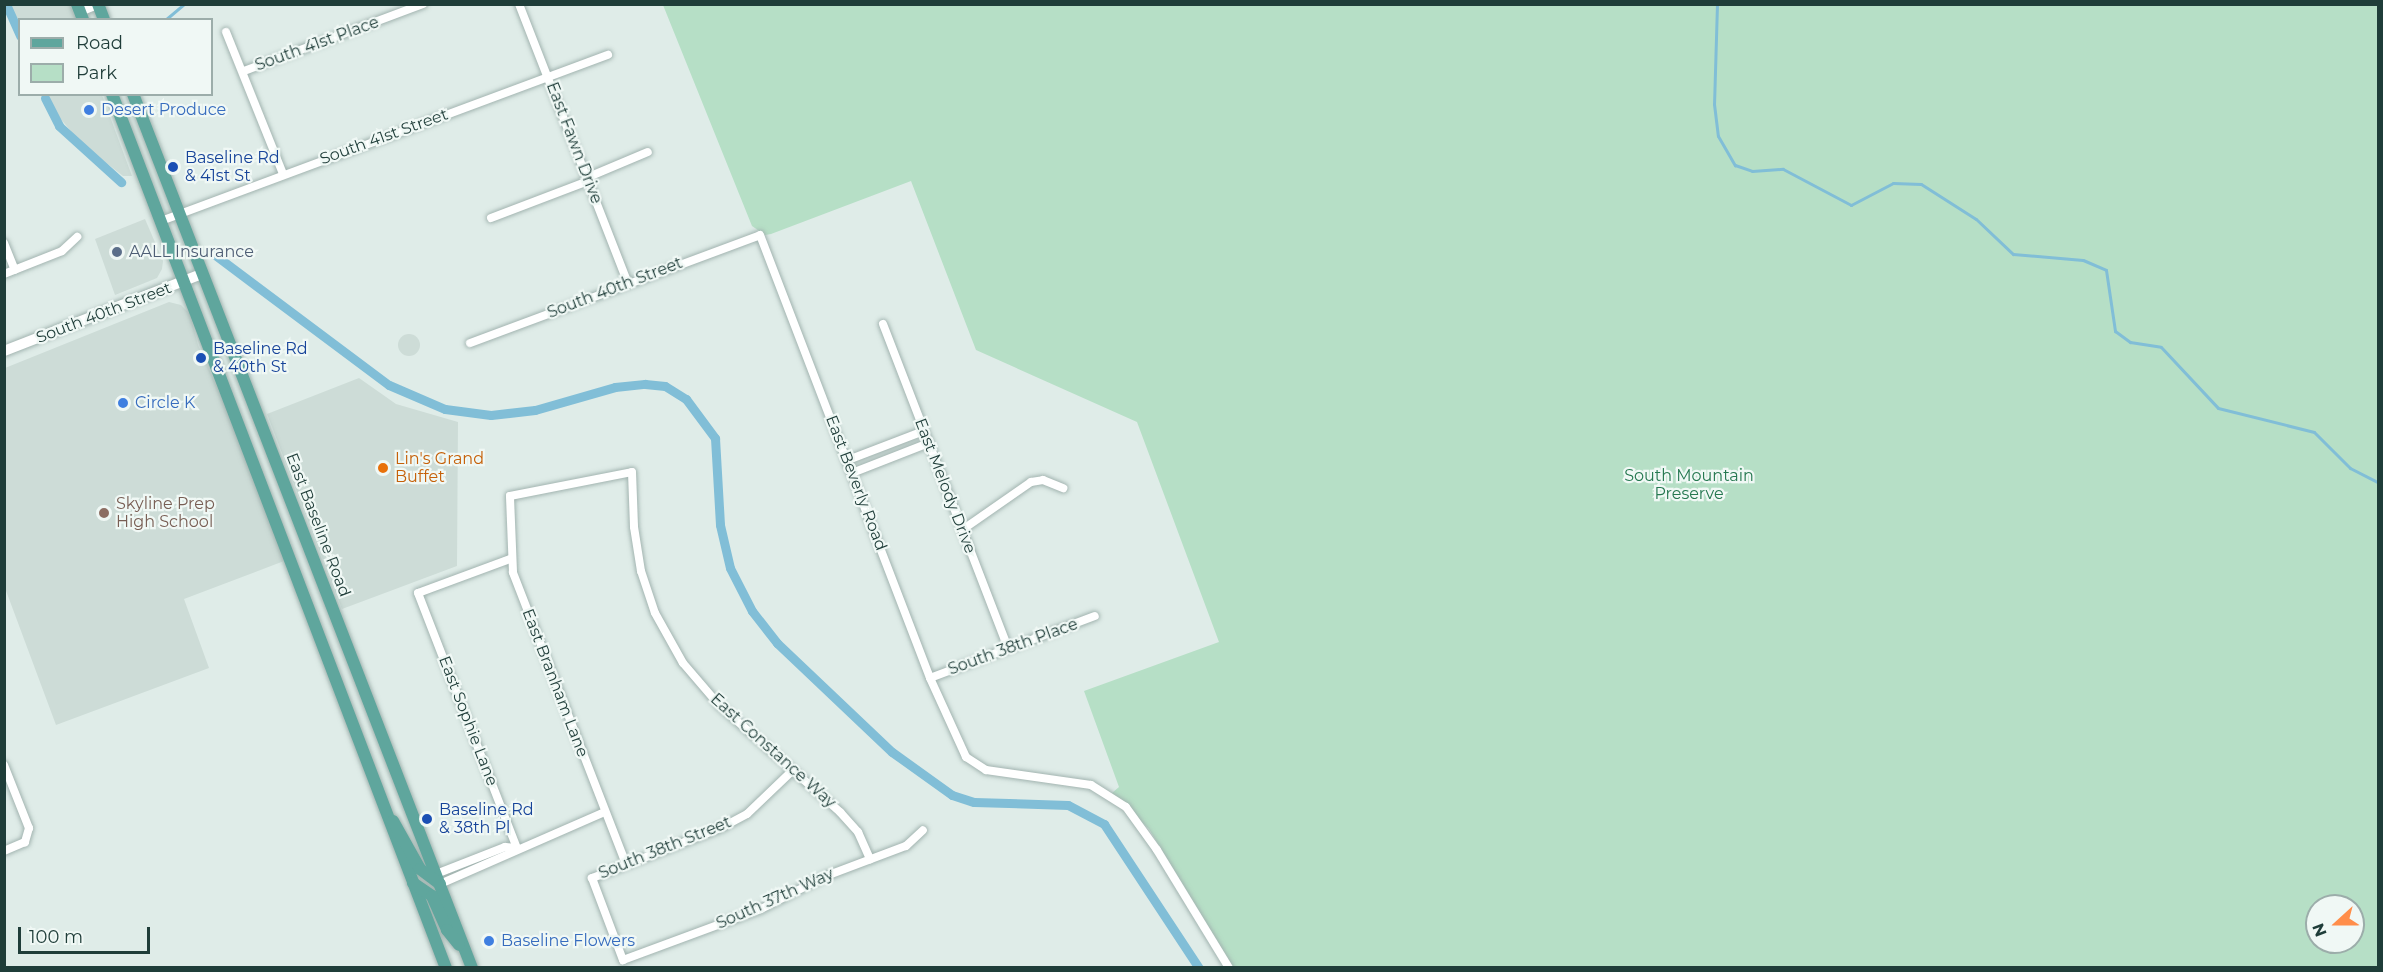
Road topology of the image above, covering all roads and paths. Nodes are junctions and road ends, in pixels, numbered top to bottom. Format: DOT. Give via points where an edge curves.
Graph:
graph roads {
  1 [pos="423,4"];
  2 [pos="519,4"];
  3 [pos="99,5"];
  4 [pos="80,12"];
  5 [pos="226,32"];
  6 [pos="608,55"];
  7 [pos="244,71"];
  8 [pos="549,77"];
  9 [pos="113,96"];
  10 [pos="134,96"];
  11 [pos="648,153"];
  12 [pos="283,174"];
  13 [pos="587,179"];
  14 [pos="179,215"];
  15 [pos="491,218"];
  16 [pos="161,221"];
  17 [pos="760,235"];
  18 [pos="77,237"];
  19 [pos="4,243"];
  20 [pos="15,270"];
  21 [pos="4,274"];
  22 [pos="202,274"];
  23 [pos="185,281"];
  24 [pos="628,283"];
  25 [pos="883,324"];
  26 [pos="470,343"];
  27 [pos="4,351"];
  28 [pos="924,431"];
  29 [pos="929,443"];
  30 [pos="270,447"];
  31 [pos="252,453"];
  32 [pos="848,460"];
  33 [pos="632,472"];
  34 [pos="852,473"];
  35 [pos="1063,488"];
  36 [pos="962,530"];
  37 [pos="510,559"];
  38 [pos="1095,616"];
  39 [pos="1008,648"];
  40 [pos="930,678"];
  41 [pos="4,765"];
  42 [pos="792,771"];
  43 [pos="386,812"];
  44 [pos="605,812"];
  45 [pos="923,830"];
  46 [pos="517,848"];
  47 [pos="4,851"];
  48 [pos="481,856"];
  49 [pos="870,859"];
  50 [pos="626,864"];
  51 [pos="485,866"];
  52 [pos="592,878"];
  53 [pos="427,883"];
  54 [pos="446,968"];
  55 [pos="472,968"];
  56 [pos="1228,968"];
  1 -- 7 [label="street, South 41st Place"];
  2 -- 8 [label="street, East Fawn Drive"];
  3 -- 4 [label="street"];
  5 -- 7 [label="street"];
  6 -- 8 [label="street, South 41st Street"];
  7 -- 12 [label="street"];
  8 -- 12 [label="street, South 41st Street"];
  8 -- 13 [label="street, East Fawn Drive"];
  9 -- 16 [label="main road, East Baseline Road"];
  10 -- 14 [label="main road, East Baseline Road"];
  11 -- 13 [label="street"];
  12 -- 14 [label="street, South 41st Street"];
  13 -- 15 [label="street"];
  13 -- 24 [label="street, East Fawn Drive"];
  14 -- 16 [label="street, South 41st Street"];
  14 -- 22 [label="main road, East Baseline Road"];
  16 -- 23 [label="main road, East Baseline Road"];
  17 -- 24 [label="street, South 40th Street"];
  17 -- 32 [label="street, East Beverly Road"];
  18 -- 20 [label="street" via="62,251"];
  19 -- 20 [label="street"];
  20 -- 21 [label="street"];
  22 -- 23 [label="main road, South 40th Street"];
  22 -- 30 [label="main road, East Baseline Road"];
  23 -- 27 [label="main road, South 40th Street"];
  23 -- 31 [label="main road, East Baseline Road"];
  24 -- 26 [label="street, South 40th Street"];
  25 -- 28 [label="street, East Melody Drive"];
  28 -- 29 [label="street, East Melody Drive"];
  28 -- 32 [label="street"];
  29 -- 34 [label="street"];
  29 -- 36 [label="street, East Melody Drive"];
  30 -- 31 [label="main road"];
  30 -- 53 [label="main road, East Baseline Road"];
  31 -- 43 [label="main road, East Baseline Road"];
  32 -- 34 [label="street, East Beverly Road"];
  33 -- 37 [label="street, East Branham Lane" via="510,496"];
  33 -- 42 [label="street, East Constance Way" via="635,538 655,613 683,663 719,705"];
  34 -- 40 [label="street, East Beverly Road"];
  35 -- 36 [label="street" via="1043,480 1031,482"];
  36 -- 39 [label="street, East Melody Drive"];
  37 -- 44 [label="street, East Branham Lane"];
  37 -- 46 [label="street, East Sophie Lane" via="418,593"];
  38 -- 39 [label="street, South 38th Place"];
  39 -- 40 [label="street, South 38th Place"];
  40 -- 56 [label="street, East Beverly Road" via="966,757 986,770 1072,779 1108,794 1126,807 1158,850"];
  41 -- 47 [label="street" via="29,828 25,842"];
  42 -- 49 [label="street, East Constance Way" via="858,832"];
  42 -- 50 [label="street, South 38th Street" via="739,818"];
  43 -- 53 [label="main road, East Baseline Road"];
  43 -- 53 [label="main road" via="404,835"];
  44 -- 46 [label="street"];
  44 -- 50 [label="street, East Branham Lane"];
  45 -- 49 [label="street, South 37th Way" via="906,846"];
  46 -- 48 [label="street" via="505,847"];
  46 -- 51 [label="street" via="511,856"];
  48 -- 51 [label="street"];
  48 -- 53 [label="street"];
  49 -- 52 [label="street, South 37th Way" via="760,909 623,960"];
  50 -- 52 [label="street, South 38th Street"];
  51 -- 53 [label="street"];
  53 -- 54 [label="main road, East Baseline Road"];
  53 -- 55 [label="main road, East Baseline Road"];
}
